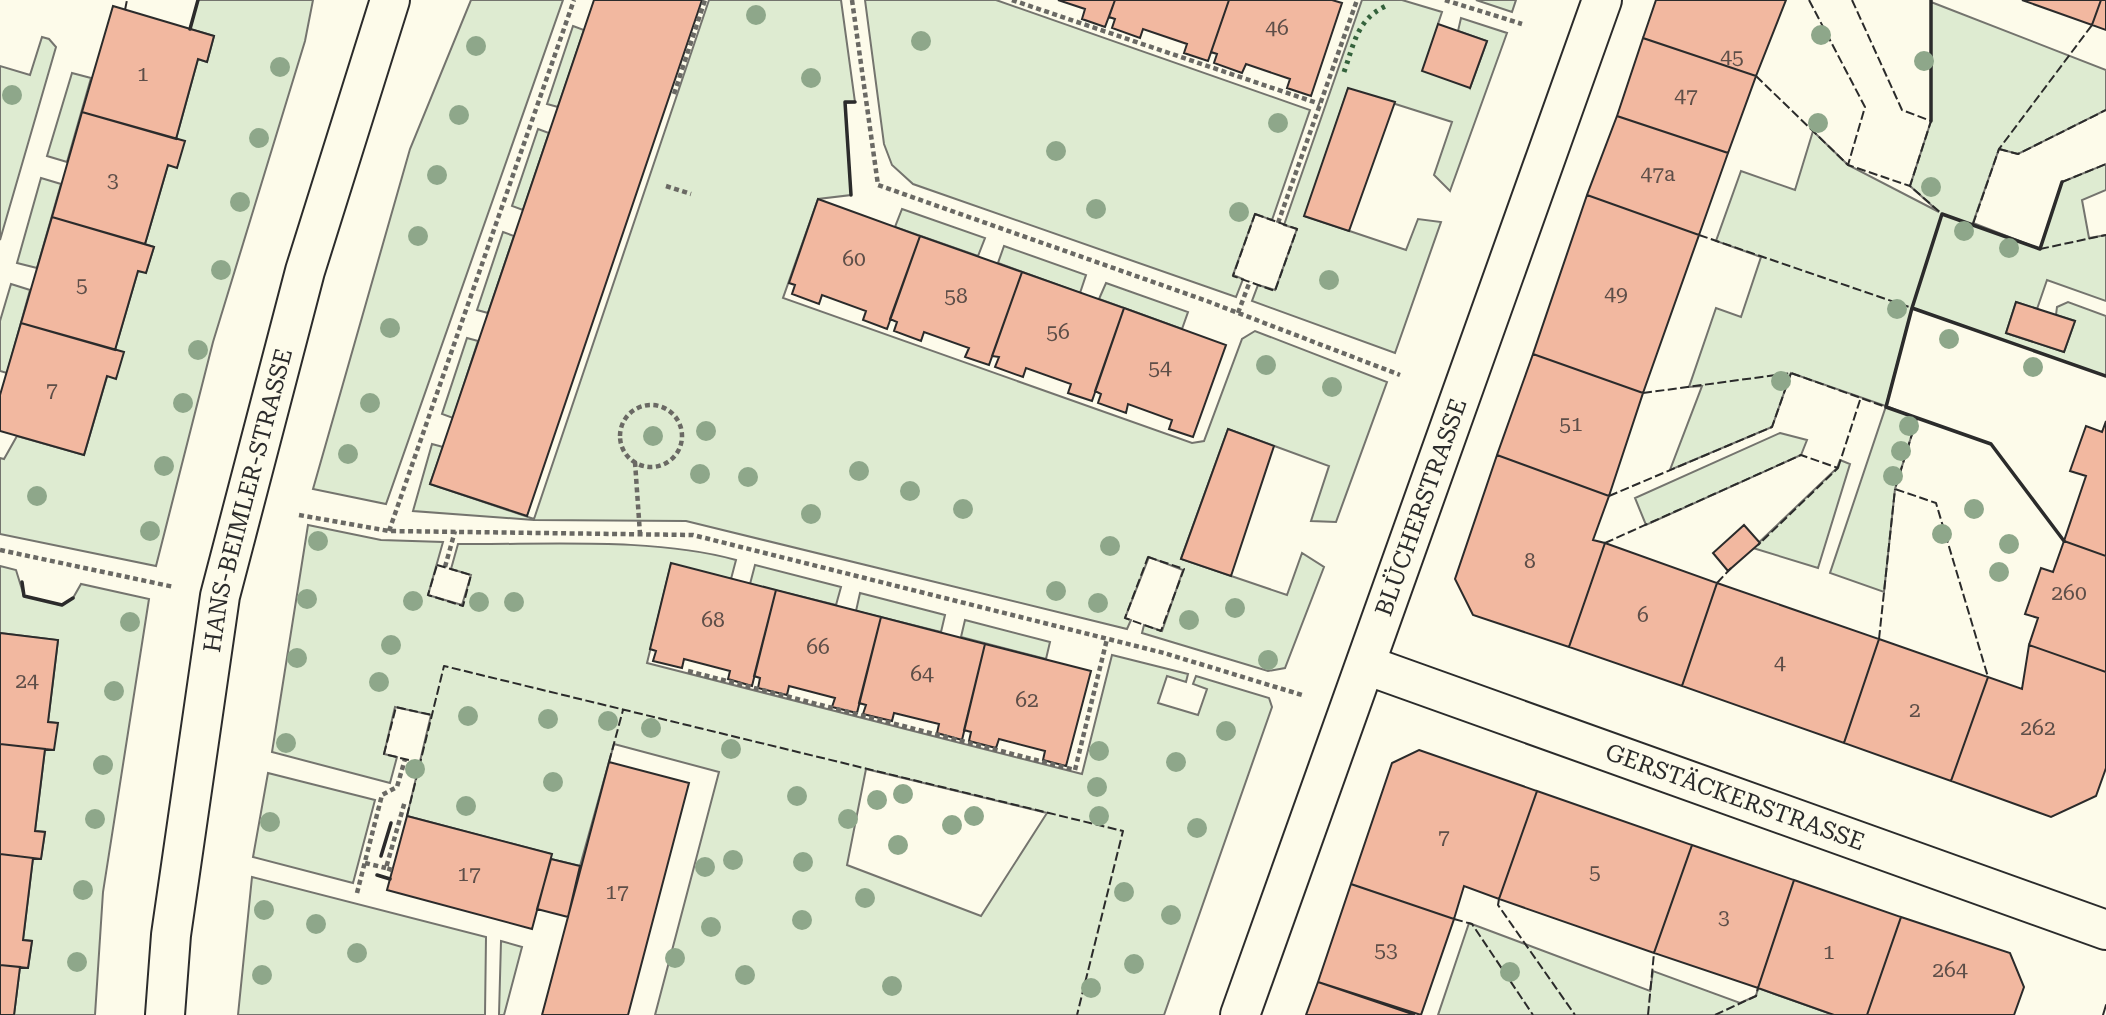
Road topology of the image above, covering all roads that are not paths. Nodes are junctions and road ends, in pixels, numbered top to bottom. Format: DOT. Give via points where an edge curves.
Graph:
graph roads {
  1 [pos="390,0"];
  2 [pos="1602,0"];
  3 [pos="1366,665"];
  4 [pos="2106,930"];
  5 [pos="165,1015"];
  6 [pos="1240,1015"];
  1 -- 5 [label="street, HANS-BEIMLER-STRASSE" via="305,271 220,596 171,935"];
  2 -- 3 [label="street, BLÜCHERSTRASSE"];
  3 -- 4 [label="street, GERSTÄCKERSTRASSE"];
  3 -- 6 [label="street, BLÜCHERSTRASSE"];
}
